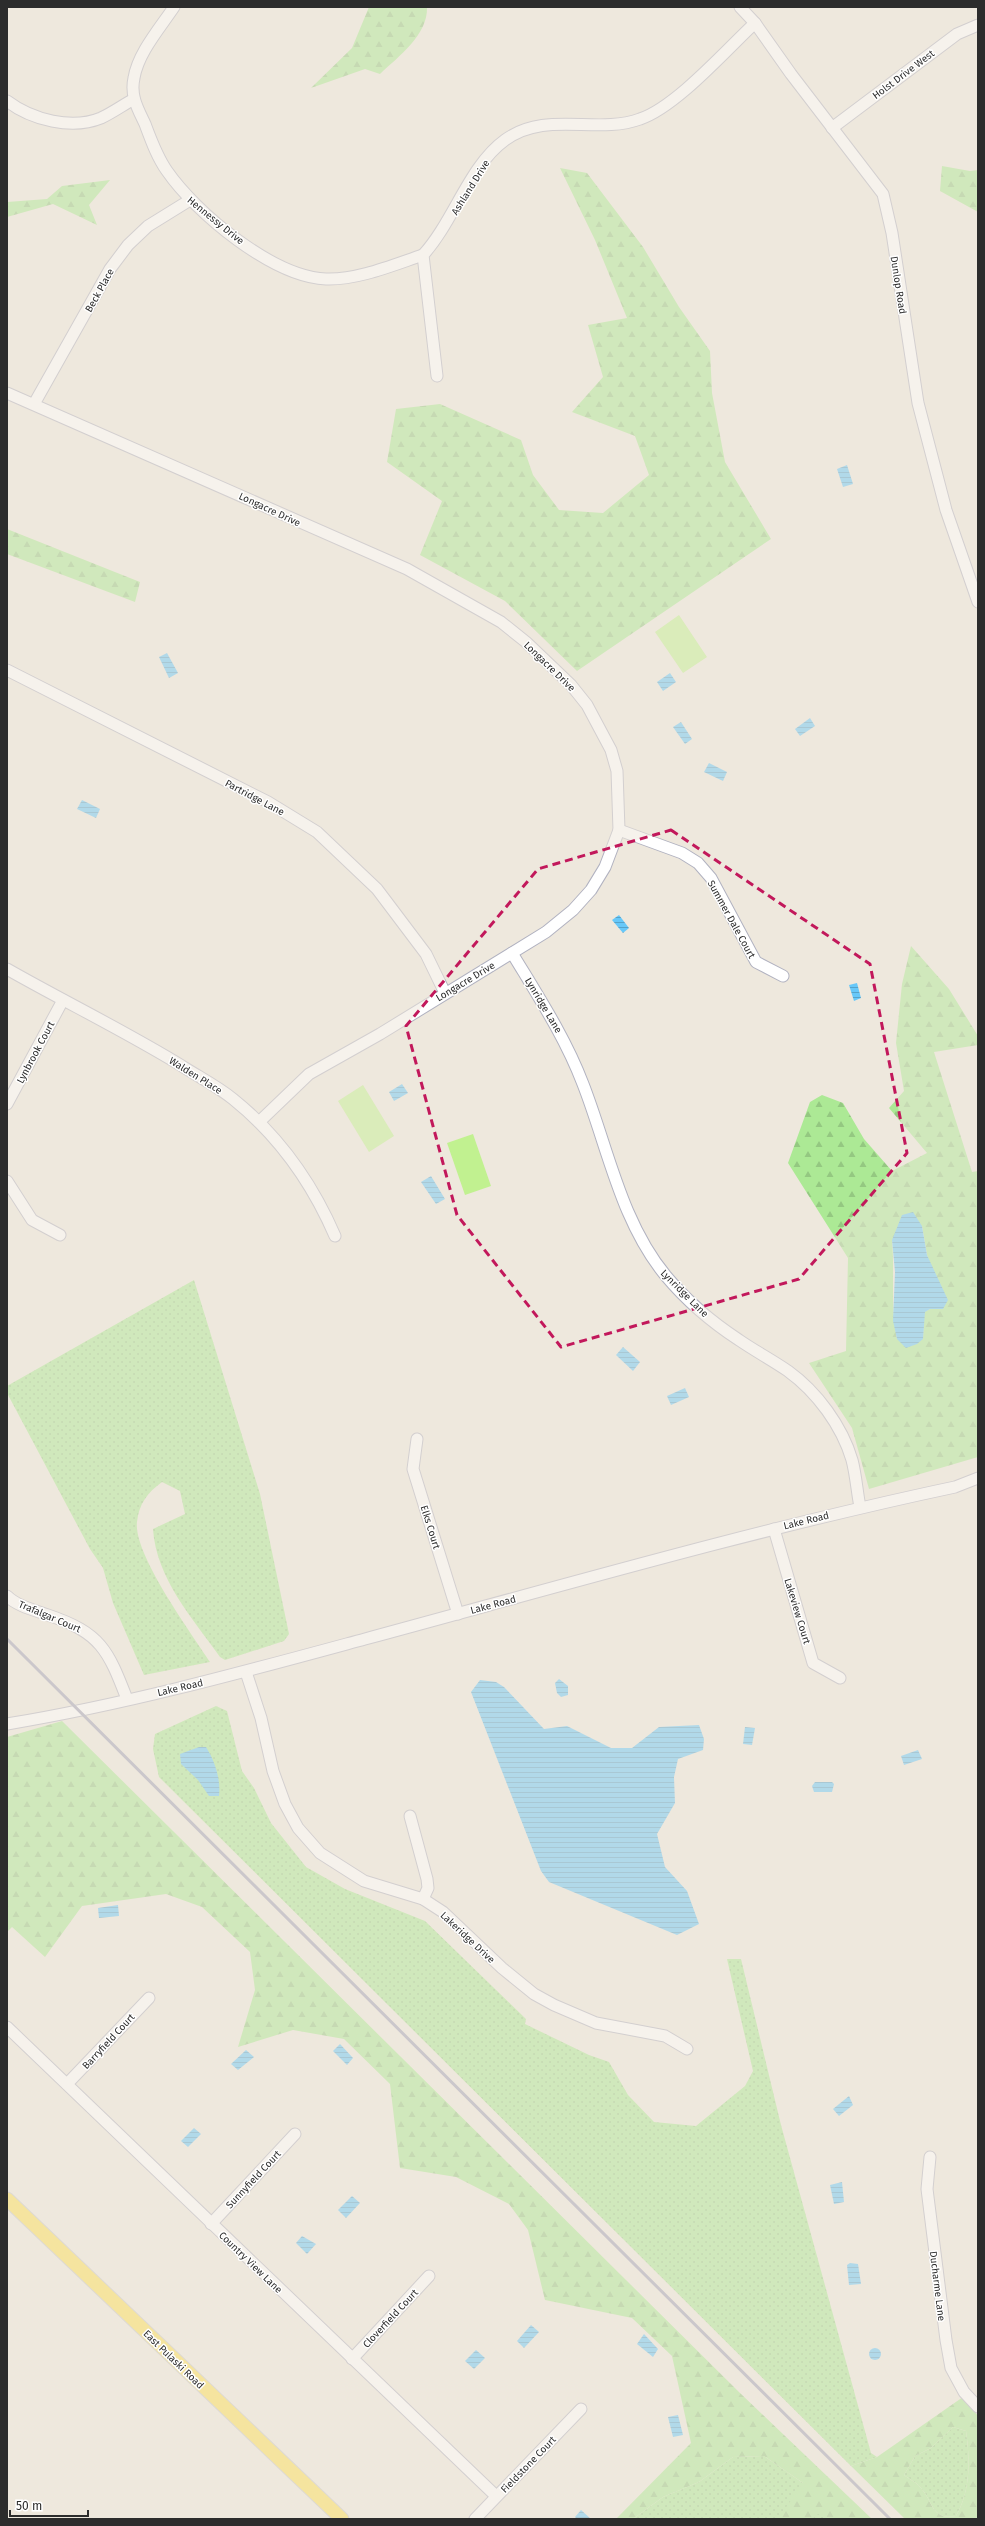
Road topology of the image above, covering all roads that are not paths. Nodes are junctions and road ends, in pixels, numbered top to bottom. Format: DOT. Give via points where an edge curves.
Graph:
graph roads {
  1 [pos="174,7"];
  2 [pos="740,7"];
  3 [pos="755,23"];
  4 [pos="978,26"];
  5 [pos="134,99"];
  6 [pos="7,101"];
  7 [pos="832,128"];
  8 [pos="190,200"];
  9 [pos="423,255"];
  10 [pos="437,376"];
  11 [pos="7,393"];
  12 [pos="34,404"];
  13 [pos="978,602"];
  14 [pos="7,670"];
  15 [pos="619,830"];
  16 [pos="512,953"];
  17 [pos="7,969"];
  18 [pos="783,976"];
  19 [pos="445,993"];
  20 [pos="63,1000"];
  21 [pos="7,1104"];
  22 [pos="259,1122"];
  23 [pos="7,1181"];
  24 [pos="60,1235"];
  25 [pos="335,1236"];
  26 [pos="417,1440"];
  27 [pos="978,1478"];
  28 [pos="860,1507"];
  29 [pos="774,1528"];
  30 [pos="7,1596"];
  31 [pos="458,1614"];
  32 [pos="246,1672"];
  33 [pos="840,1678"];
  34 [pos="127,1700"];
  35 [pos="7,1724"];
  36 [pos="410,1816"];
  37 [pos="423,1899"];
  38 [pos="149,1998"];
  39 [pos="7,2027"];
  40 [pos="687,2049"];
  41 [pos="68,2084"];
  42 [pos="295,2134"];
  43 [pos="930,2157"];
  44 [pos="7,2199"];
  45 [pos="211,2224"];
  46 [pos="429,2276"];
  47 [pos="352,2359"];
  48 [pos="978,2407"];
  49 [pos="581,2409"];
  50 [pos="496,2496"];
  51 [pos="342,2519"];
  52 [pos="475,2519"];
  1 -- 5 [label="street, Hennessy Drive" via="141,58 134,78"];
  2 -- 3 [label="street, Dunlop Road"];
  3 -- 7 [label="street, Dunlop Road"];
  3 -- 9 [label="street, Ashland Drive" via="664,108 652,114 616,126 553,123 524,128 505,140 485,160 438,238"];
  4 -- 7 [label="street, Holst Drive West" via="957,34"];
  5 -- 6 [label="street" via="101,118 76,123 48,121 14,107"];
  5 -- 8 [label="street, Hennessy Drive" via="166,171"];
  7 -- 13 [label="street, Dunlop Road" via="883,194 892,233 918,403 946,510"];
  8 -- 9 [label="street, Hennessy Drive" via="267,259 300,274 326,279 347,276"];
  8 -- 12 [label="street, Beck Place" via="148,226 128,245 110,269"];
  9 -- 10 [label="street"];
  11 -- 12 [label="street, Longacre Drive"];
  12 -- 15 [label="street, Longacre Drive" via="318,532 407,569 501,622 572,685 600,728 611,750 617,771"];
  14 -- 19 [label="street, Partridge Lane" via="268,802 317,832 377,889 426,954"];
  15 -- 16 [label="street, Longacre Drive" via="605,867 591,890 573,910 546,932"];
  15 -- 18 [label="street, Summer Dale Court" via="682,852 698,863 711,878 756,962"];
  16 -- 19 [label="street, Longacre Drive"];
  16 -- 28 [label="street, Lynridge Lane" via="562,1036 583,1084 627,1211 646,1250 666,1276 696,1306 738,1340 789,1372 814,1395 838,1427 852,1460"];
  17 -- 20 [label="street, Walden Place"];
  19 -- 22 [label="street, Longacre Drive" via="309,1074"];
  20 -- 21 [label="street, Lynbrook Court"];
  20 -- 22 [label="street, Walden Place" via="123,1031 209,1083 232,1098"];
  22 -- 25 [label="street, Walden Place" via="301,1171 323,1208"];
  23 -- 24 [label="street" via="32,1220"];
  26 -- 31 [label="street, Elks Court" via="413,1469"];
  27 -- 28 [label="street, Lake Road" via="955,1487"];
  28 -- 29 [label="street, Lake Road"];
  29 -- 31 [label="street, Lake Road"];
  29 -- 33 [label="street, Lakeview Court" via="813,1664"];
  30 -- 34 [label="street, Trafalgar Court" via="83,1630 104,1647"];
  31 -- 32 [label="street, Lake Road"];
  32 -- 34 [label="street, Lake Road"];
  32 -- 37 [label="street, Lakeridge Drive" via="261,1718 273,1771 285,1804 298,1828 320,1853 364,1881"];
  34 -- 35 [label="street, Lake Road" via="78,1712"];
  36 -- 37 [label="street" via="427,1879 428,1888"];
  37 -- 40 [label="street, Lakeridge Drive" via="442,1912 534,1994 596,2023 665,2036"];
  38 -- 41 [label="street, Barryfield Court"];
  39 -- 41 [label="street, Country View Lane"];
  41 -- 45 [label="street, Country View Lane"];
  42 -- 45 [label="street, Sunnyfield Court"];
  43 -- 48 [label="street, Ducharme Lane" via="927,2189 951,2368 964,2392"];
  44 -- 51 [label="main road, East Pulaski Road"];
  45 -- 47 [label="street, Country View Lane"];
  46 -- 47 [label="street, Cloverfield Court"];
  47 -- 50 [label="street, Country View Lane"];
  49 -- 50 [label="street, Fieldstone Court"];
  50 -- 52 [label="street, Fieldstone Court"];
}
